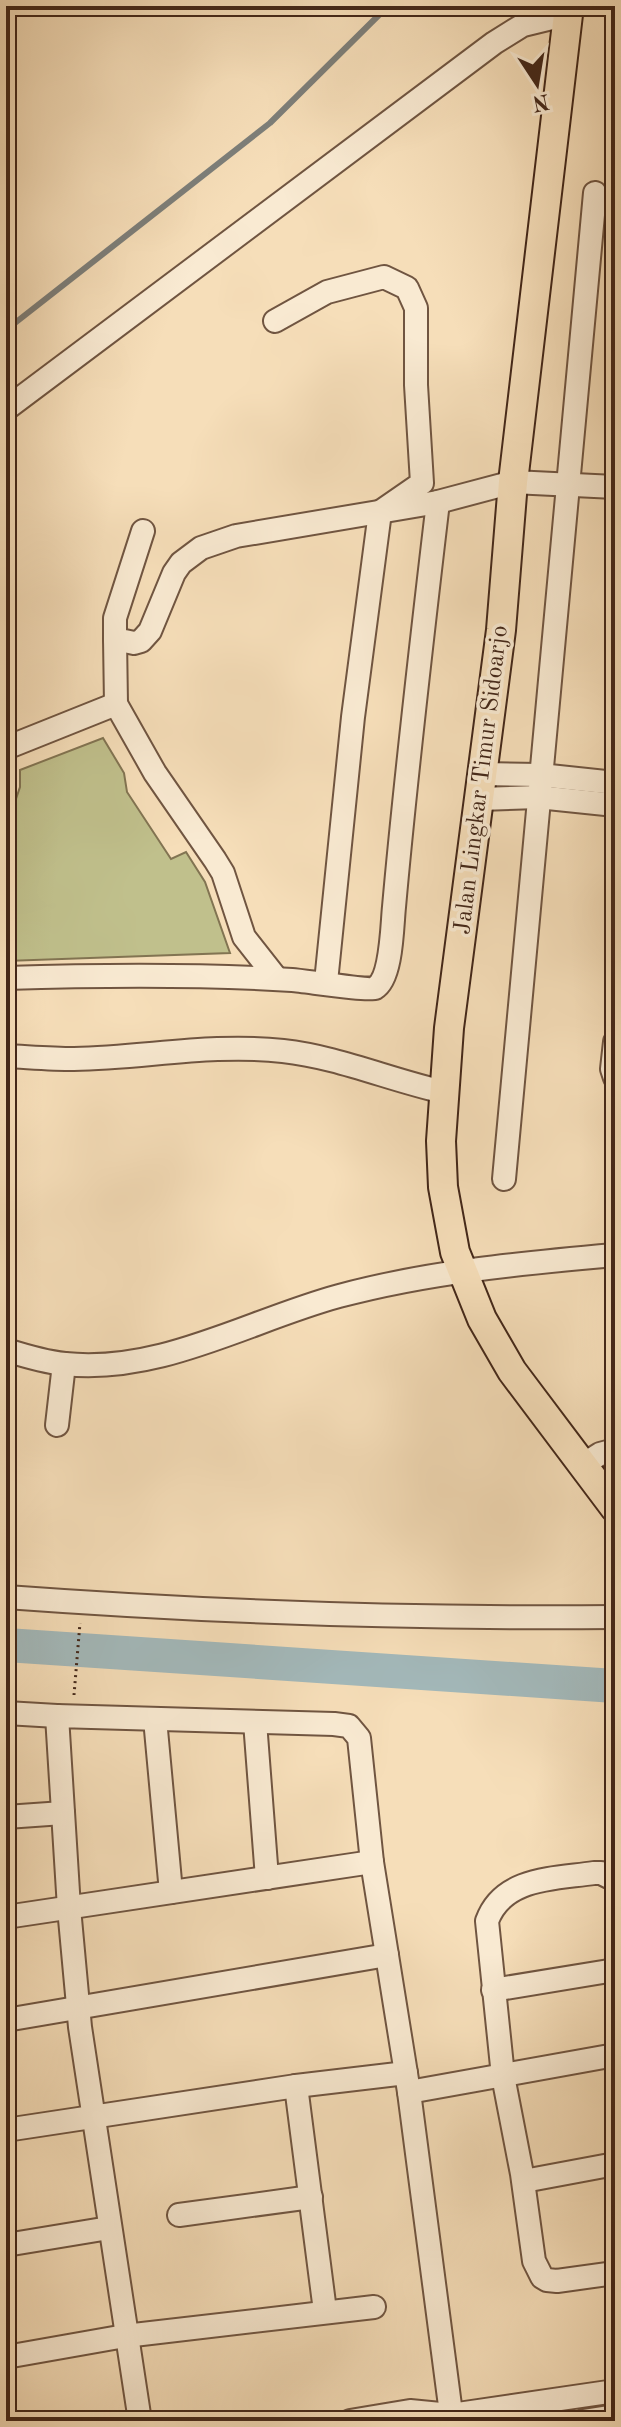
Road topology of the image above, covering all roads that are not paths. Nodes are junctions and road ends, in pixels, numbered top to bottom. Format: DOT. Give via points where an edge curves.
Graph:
graph roads {
  1 [pos="568,10"];
  2 [pos="595,193"];
  3 [pos="275,321"];
  4 [pos="6,409"];
  5 [pos="513,482"];
  6 [pos="569,483"];
  7 [pos="615,487"];
  8 [pos="438,502"];
  9 [pos="380,512"];
  10 [pos="143,531"];
  11 [pos="115,639"];
  12 [pos="116,704"];
  13 [pos="6,748"];
  14 [pos="615,783"];
  15 [pos="539,786"];
  16 [pos="481,787"];
  17 [pos="615,805"];
  18 [pos="6,978"];
  19 [pos="277,979"];
  20 [pos="326,982"];
  21 [pos="615,1042"];
  22 [pos="6,1056"];
  23 [pos="615,1078"];
  24 [pos="444,1092"];
  25 [pos="504,1179"];
  26 [pos="615,1255"];
  27 [pos="462,1273"];
  28 [pos="6,1350"];
  29 [pos="64,1364"];
  30 [pos="57,1425"];
  31 [pos="615,1450"];
  32 [pos="581,1466"];
  33 [pos="615,1508"];
  34 [pos="6,1597"];
  35 [pos="615,1617"];
  36 [pos="6,1713"];
  37 [pos="57,1716"];
  38 [pos="155,1719"];
  39 [pos="255,1722"];
  40 [pos="63,1813"];
  41 [pos="6,1817"];
  42 [pos="372,1862"];
  43 [pos="267,1878"];
  44 [pos="615,1880"];
  45 [pos="171,1892"];
  46 [pos="69,1908"];
  47 [pos="6,1917"];
  48 [pos="387,1955"];
  49 [pos="615,1970"];
  50 [pos="493,1990"];
  51 [pos="78,2009"];
  52 [pos="6,2020"];
  53 [pos="615,2055"];
  54 [pos="503,2076"];
  55 [pos="407,2082"];
  56 [pos="296,2086"];
  57 [pos="93,2115"];
  58 [pos="6,2130"];
  59 [pos="615,2164"];
  60 [pos="524,2181"];
  61 [pos="311,2197"];
  62 [pos="179,2215"];
  63 [pos="109,2228"];
  64 [pos="6,2245"];
  65 [pos="615,2273"];
  66 [pos="374,2307"];
  67 [pos="325,2311"];
  68 [pos="125,2336"];
  69 [pos="6,2357"];
  70 [pos="615,2391"];
  71 [pos="615,2416"];
  72 [pos="451,2418"];
  73 [pos="140,2421"];
  74 [pos="350,2421"];
  75 [pos="583,2421"];
  1 -- 4 [label="street" via="523,25 494,43"];
  1 -- 5 [label="main road, Jalan Lingkar Timur Sidoarjo"];
  2 -- 6 [label="street"];
  3 -- 9 [label="street" via="327,292 384,277 407,288 416,308 422,483"];
  5 -- 6 [label="street"];
  5 -- 8 [label="street"];
  5 -- 16 [label="main road, Jalan Lingkar Timur Sidoarjo"];
  6 -- 7 [label="street"];
  6 -- 15 [label="street"];
  8 -- 9 [label="street"];
  8 -- 20 [label="street" via="390,953 374,989"];
  9 -- 11 [label="street" via="236,536 201,548 174,573 141,641"];
  9 -- 20 [label="street"];
  10 -- 11 [label="street" via="115,618"];
  11 -- 12 [label="street"];
  12 -- 13 [label="street"];
  12 -- 19 [label="street" via="223,873 244,937"];
  14 -- 15 [label="street"];
  15 -- 16 [label="street"];
  15 -- 17 [label="street"];
  15 -- 25 [label="street"];
  16 -- 24 [label="main road, Jalan Lingkar Timur Sidoarjo"];
  18 -- 19 [label="street"];
  19 -- 20 [label="street"];
  21 -- 23 [label="street"];
  22 -- 24 [label="street" via="73,1059 256,1049 338,1061"];
  24 -- 27 [label="main road, Jalan Lingkar Timur Sidoarjo" via="443,1187"];
  26 -- 27 [label="street"];
  27 -- 29 [label="street" via="341,1295 178,1351 113,1363"];
  27 -- 32 [label="main road, Jalan Lingkar Timur Sidoarjo" via="512,1371"];
  28 -- 29 [label="street"];
  29 -- 30 [label="street"];
  31 -- 32 [label="street"];
  32 -- 33 [label="main road, Jalan Lingkar Timur Sidoarjo"];
  34 -- 35 [label="street" via="263,1614"];
  36 -- 37 [label="street"];
  37 -- 38 [label="street"];
  37 -- 40 [label="street"];
  38 -- 39 [label="street"];
  38 -- 45 [label="street"];
  39 -- 42 [label="street" via="349,1726 359,1738"];
  39 -- 43 [label="street"];
  40 -- 41 [label="street"];
  40 -- 46 [label="street"];
  42 -- 43 [label="street"];
  42 -- 48 [label="street"];
  43 -- 45 [label="street"];
  44 -- 50 [label="street" via="594,1873 522,1885 506,1894 487,1921"];
  45 -- 46 [label="street"];
  46 -- 47 [label="street"];
  46 -- 51 [label="street"];
  48 -- 51 [label="street"];
  48 -- 55 [label="street"];
  49 -- 50 [label="street"];
  50 -- 54 [label="street"];
  51 -- 52 [label="street"];
  51 -- 57 [label="street"];
  53 -- 54 [label="street"];
  54 -- 55 [label="street"];
  54 -- 60 [label="street"];
  55 -- 56 [label="street"];
  55 -- 72 [label="street"];
  56 -- 57 [label="street"];
  56 -- 61 [label="street"];
  57 -- 58 [label="street"];
  57 -- 63 [label="street"];
  59 -- 60 [label="street"];
  60 -- 65 [label="street" via="534,2261 542,2277 557,2281"];
  61 -- 62 [label="street"];
  61 -- 67 [label="street"];
  63 -- 64 [label="street"];
  63 -- 68 [label="street"];
  66 -- 67 [label="street"];
  67 -- 68 [label="street"];
  68 -- 69 [label="street"];
  68 -- 73 [label="street"];
  70 -- 72 [label="street"];
  71 -- 75 [label="street"];
  72 -- 74 [label="street" via="410,2411"];
}
